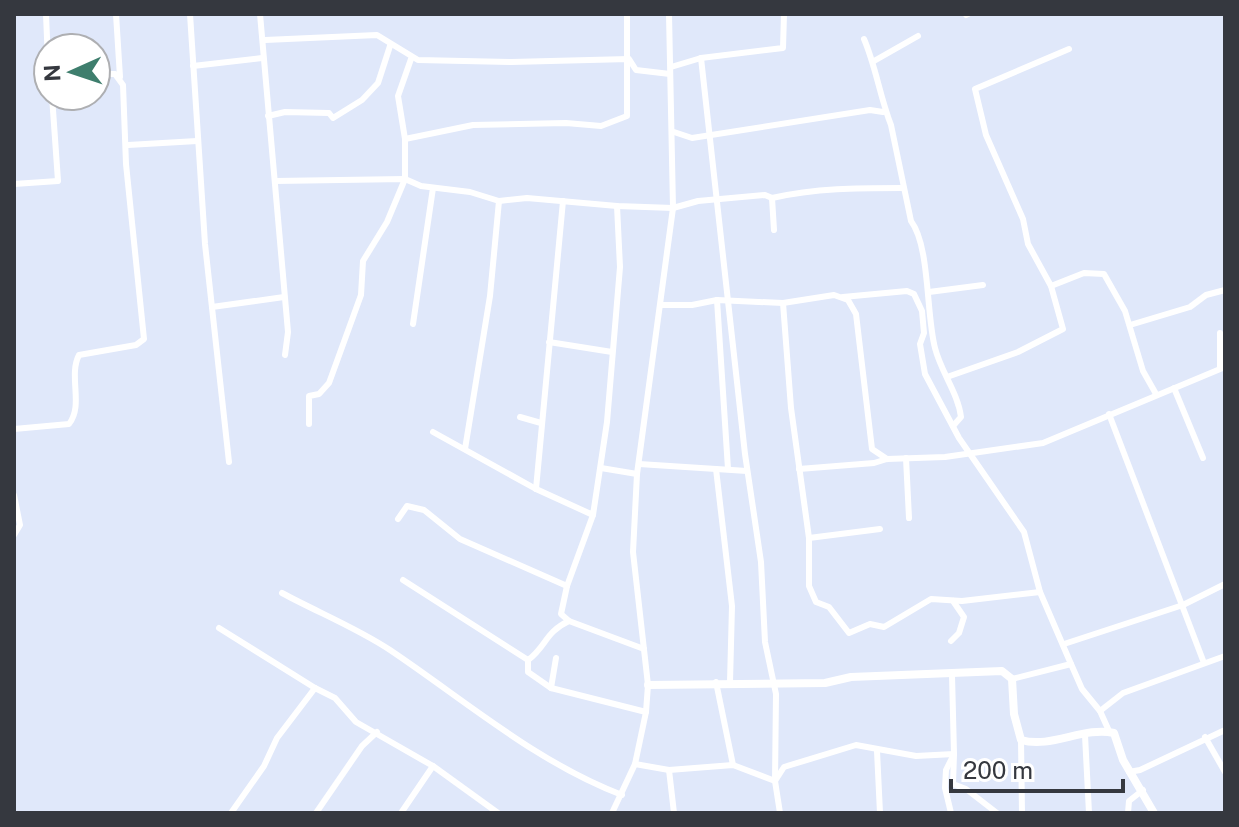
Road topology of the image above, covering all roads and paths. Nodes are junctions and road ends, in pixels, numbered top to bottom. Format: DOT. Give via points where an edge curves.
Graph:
graph roads {
  1 [pos="116,14"];
  2 [pos="190,14"];
  3 [pos="260,14"];
  4 [pos="627,14"];
  5 [pos="669,14"];
  6 [pos="784,14"];
  7 [pos="918,36"];
  8 [pos="864,39"];
  9 [pos="265,40"];
  10 [pos="390,46"];
  11 [pos="1069,49"];
  12 [pos="262,58"];
  13 [pos="701,58"];
  14 [pos="411,59"];
  15 [pos="629,59"];
  16 [pos="874,61"];
  17 [pos="193,66"];
  18 [pos="670,71"];
  19 [pos="112,76"];
  20 [pos="120,77"];
  21 [pos="53,112"];
  22 [pos="883,112"];
  23 [pos="268,116"];
  24 [pos="452,119"];
  25 [pos="454,128"];
  26 [pos="674,132"];
  27 [pos="711,132"];
  28 [pos="405,139"];
  29 [pos="197,141"];
  30 [pos="128,145"];
  31 [pos="405,179"];
  32 [pos="275,181"];
  33 [pos="14,184"];
  34 [pos="433,188"];
  35 [pos="902,188"];
  36 [pos="772,198"];
  37 [pos="718,200"];
  38 [pos="499,201"];
  39 [pos="563,201"];
  40 [pos="617,206"];
  41 [pos="673,208"];
  42 [pos="774,230"];
  43 [pos="983,285"];
  44 [pos="1051,286"];
  45 [pos="928,290"];
  46 [pos="1225,290"];
  47 [pos="907,291"];
  48 [pos="284,297"];
  49 [pos="843,297"];
  50 [pos="717,300"];
  51 [pos="729,300"];
  52 [pos="783,303"];
  53 [pos="662,305"];
  54 [pos="212,307"];
  55 [pos="413,324"];
  56 [pos="1130,325"];
  57 [pos="1220,333"];
  58 [pos="549,342"];
  59 [pos="612,352"];
  60 [pos="285,355"];
  61 [pos="1223,368"];
  62 [pos="944,374"];
  63 [pos="933,386"];
  64 [pos="1174,388"];
  65 [pos="1156,394"];
  66 [pos="1109,414"];
  67 [pos="520,417"];
  68 [pos="541,423"];
  69 [pos="309,424"];
  70 [pos="953,426"];
  71 [pos="14,429"];
  72 [pos="433,432"];
  73 [pos="465,449"];
  74 [pos="969,452"];
  75 [pos="906,458"];
  76 [pos="1203,458"];
  77 [pos="887,459"];
  78 [pos="229,462"];
  79 [pos="639,464"];
  80 [pos="601,468"];
  81 [pos="716,469"];
  82 [pos="728,469"];
  83 [pos="799,469"];
  84 [pos="747,471"];
  85 [pos="637,474"];
  86 [pos="536,489"];
  87 [pos="14,495"];
  88 [pos="593,515"];
  89 [pos="909,518"];
  90 [pos="398,519"];
  91 [pos="880,529"];
  92 [pos="14,535"];
  93 [pos="809,538"];
  94 [pos="403,580"];
  95 [pos="1225,584"];
  96 [pos="567,586"];
  97 [pos="1040,592"];
  98 [pos="282,593"];
  99 [pos="953,601"];
  100 [pos="1183,605"];
  101 [pos="569,621"];
  102 [pos="219,628"];
  103 [pos="951,641"];
  104 [pos="1064,644"];
  105 [pos="644,649"];
  106 [pos="1225,656"];
  107 [pos="556,658"];
  108 [pos="528,660"];
  109 [pos="1204,663"];
  110 [pos="1071,664"];
  111 [pos="952,675"];
  112 [pos="1012,679"];
  113 [pos="716,682"];
  114 [pos="730,682"];
  115 [pos="774,683"];
  116 [pos="648,685"];
  117 [pos="315,688"];
  118 [pos="551,688"];
  119 [pos="1100,711"];
  120 [pos="646,712"];
  121 [pos="1225,730"];
  122 [pos="1109,731"];
  123 [pos="377,732"];
  124 [pos="1085,735"];
  125 [pos="1205,737"];
  126 [pos="1021,740"];
  127 [pos="877,751"];
  128 [pos="954,754"];
  129 [pos="635,764"];
  130 [pos="733,765"];
  131 [pos="433,766"];
  132 [pos="669,770"];
  133 [pos="1140,770"];
  134 [pos="1129,772"];
  135 [pos="1225,772"];
  136 [pos="775,781"];
  137 [pos="1137,782"];
  138 [pos="1143,790"];
  139 [pos="622,795"];
  140 [pos="488,810"];
  141 [pos="231,813"];
  142 [pos="316,813"];
  143 [pos="401,813"];
  144 [pos="498,813"];
  145 [pos="612,813"];
  146 [pos="674,813"];
  147 [pos="780,813"];
  148 [pos="880,813"];
  149 [pos="951,813"];
  150 [pos="997,813"];
  151 [pos="1022,813"];
  152 [pos="1089,813"];
  153 [pos="1128,813"];
  154 [pos="1154,813"];
  1 -- 20 [label="street"];
  2 -- 17 [label="street"];
  3 -- 9 [label="street"];
  4 -- 15 [label="street"];
  5 -- 18 [label="street"];
  6 -- 13 [label="street" via="783,48"];
  7 -- 16 [label="street"];
  8 -- 16 [label="street"];
  9 -- 10 [label="street" via="373,35"];
  9 -- 12 [label="street"];
  10 -- 14 [label="street"];
  10 -- 23 [label="street" via="378,83 333,118 329,113"];
  11 -- 44 [label="street" via="975,89 986,135 1023,219 1028,244"];
  12 -- 17 [label="street"];
  12 -- 23 [label="street"];
  13 -- 18 [label="street"];
  13 -- 27 [label="street"];
  14 -- 15 [label="street"];
  14 -- 28 [label="street" via="398,96"];
  15 -- 18 [label="street" via="636,70"];
  15 -- 25 [label="street" via="627,116 601,126"];
  16 -- 22 [label="street"];
  17 -- 29 [label="street"];
  18 -- 26 [label="street"];
  19 -- 20 [label="street"];
  20 -- 30 [label="street"];
  21 -- 33 [label="street" via="58,181"];
  22 -- 27 [label="street"];
  22 -- 35 [label="street" via="891,125"];
  23 -- 32 [label="street"];
  24 -- 25 [label="street"];
  25 -- 28 [label="street"];
  26 -- 27 [label="street" via="692,138"];
  26 -- 41 [label="street"];
  27 -- 37 [label="street"];
  28 -- 31 [label="street"];
  29 -- 30 [label="street"];
  29 -- 54 [label="street"];
  30 -- 71 [label="street" via="144,339 79,355 75,413 69,424"];
  31 -- 32 [label="street"];
  31 -- 34 [label="street"];
  31 -- 69 [label="street" via="363,261 361,295 329,383 309,396"];
  32 -- 48 [label="street"];
  34 -- 38 [label="street"];
  34 -- 55 [label="street"];
  35 -- 36 [label="street" via="839,187"];
  35 -- 45 [label="street" via="918,231"];
  36 -- 37 [label="street"];
  36 -- 42 [label="street"];
  37 -- 41 [label="street"];
  37 -- 51 [label="street"];
  38 -- 39 [label="street"];
  38 -- 73 [label="street"];
  39 -- 40 [label="street"];
  39 -- 58 [label="street"];
  40 -- 41 [label="street"];
  40 -- 59 [label="street" via="620,267"];
  41 -- 53 [label="street"];
  43 -- 45 [label="street"];
  44 -- 56 [label="street" via="1084,273 1104,274"];
  44 -- 62 [label="street" via="1063,329 1018,352"];
  45 -- 47 [label="street"];
  45 -- 62 [label="street" via="927,311"];
  46 -- 56 [label="street"];
  47 -- 49 [label="street"];
  47 -- 63 [label="street" via="922,311 921,357"];
  48 -- 54 [label="street"];
  48 -- 60 [label="street"];
  49 -- 52 [label="street"];
  49 -- 77 [label="street" via="856,314 872,449"];
  50 -- 51 [label="street"];
  50 -- 53 [label="street"];
  50 -- 82 [label="street"];
  51 -- 52 [label="street"];
  51 -- 84 [label="street"];
  52 -- 83 [label="street"];
  53 -- 79 [label="street"];
  54 -- 78 [label="street"];
  56 -- 65 [label="street" via="1143,371"];
  57 -- 61 [label="street"];
  58 -- 59 [label="street"];
  58 -- 68 [label="street"];
  59 -- 80 [label="street"];
  61 -- 64 [label="street"];
  62 -- 63 [label="street"];
  62 -- 70 [label="street" via="961,417"];
  63 -- 70 [label="street"];
  64 -- 65 [label="street"];
  64 -- 76 [label="street"];
  65 -- 66 [label="street"];
  66 -- 74 [label="street" via="1043,443"];
  66 -- 100 [label="street"];
  67 -- 68 [label="street"];
  68 -- 86 [label="street"];
  70 -- 74 [label="street"];
  72 -- 73 [label="street"];
  73 -- 86 [label="street"];
  74 -- 75 [label="street"];
  74 -- 97 [label="street" via="1024,532"];
  75 -- 77 [label="street"];
  75 -- 89 [label="street"];
  77 -- 83 [label="street"];
  79 -- 81 [label="street"];
  79 -- 85 [label="street"];
  80 -- 85 [label="street"];
  80 -- 88 [label="street"];
  81 -- 82 [label="street"];
  81 -- 114 [label="street" via="732,606"];
  82 -- 84 [label="street"];
  83 -- 93 [label="street"];
  84 -- 115 [label="street"];
  85 -- 105 [label="street" via="633,552"];
  86 -- 88 [label="street"];
  87 -- 92 [label="street" via="20,525"];
  88 -- 96 [label="street"];
  90 -- 96 [label="street" via="407,506 418,507 460,539"];
  91 -- 93 [label="street"];
  93 -- 99 [label="street" via="809,592 849,633 870,624 884,627 931,599"];
  94 -- 108 [label="street"];
  95 -- 100 [label="street"];
  96 -- 101 [label="street" via="561,614"];
  97 -- 99 [label="street"];
  97 -- 104 [label="street"];
  98 -- 139 [label="street" via="386,648 580,778"];
  99 -- 103 [label="street" via="964,617"];
  100 -- 104 [label="street"];
  100 -- 109 [label="street"];
  101 -- 105 [label="street"];
  101 -- 108 [label="street" via="550,631"];
  102 -- 117 [label="street"];
  104 -- 110 [label="street"];
  105 -- 116 [label="street"];
  106 -- 109 [label="street"];
  107 -- 118 [label="street"];
  108 -- 118 [label="street" via="528,672"];
  109 -- 119 [label="street" via="1123,693"];
  110 -- 112 [label="street"];
  110 -- 119 [label="street"];
  111 -- 112 [label="street" via="991,670"];
  111 -- 115 [label="street"];
  111 -- 128 [label="street"];
  112 -- 126 [label="street"];
  113 -- 114 [label="street"];
  113 -- 116 [label="street"];
  113 -- 130 [label="street"];
  114 -- 115 [label="street"];
  115 -- 136 [label="street"];
  116 -- 120 [label="street"];
  117 -- 123 [label="street"];
  117 -- 141 [label="street"];
  118 -- 120 [label="street"];
  119 -- 122 [label="street"];
  120 -- 129 [label="street"];
  121 -- 125 [label="street"];
  122 -- 124 [label="street"];
  122 -- 134 [label="street" via="1117,737"];
  123 -- 131 [label="street"];
  123 -- 142 [label="street"];
  124 -- 126 [label="street"];
  124 -- 152 [label="street"];
  125 -- 133 [label="street"];
  125 -- 135 [label="street"];
  126 -- 151 [label="street"];
  127 -- 128 [label="street"];
  127 -- 136 [label="street" via="856,745 784,767"];
  127 -- 148 [label="street"];
  128 -- 149 [label="street" via="945,788"];
  128 -- 150 [label="street" via="953,784"];
  129 -- 132 [label="street"];
  129 -- 139 [label="street"];
  130 -- 132 [label="street"];
  130 -- 136 [label="street"];
  131 -- 140 [label="street"];
  131 -- 143 [label="street"];
  132 -- 146 [label="street"];
  133 -- 134 [label="street"];
  133 -- 137 [label="street"];
  134 -- 137 [label="street"];
  136 -- 147 [label="street"];
  137 -- 138 [label="street"];
  138 -- 153 [label="street" via="1129,801"];
  138 -- 154 [label="street"];
  139 -- 145 [label="street"];
  140 -- 144 [label="street"];
}
